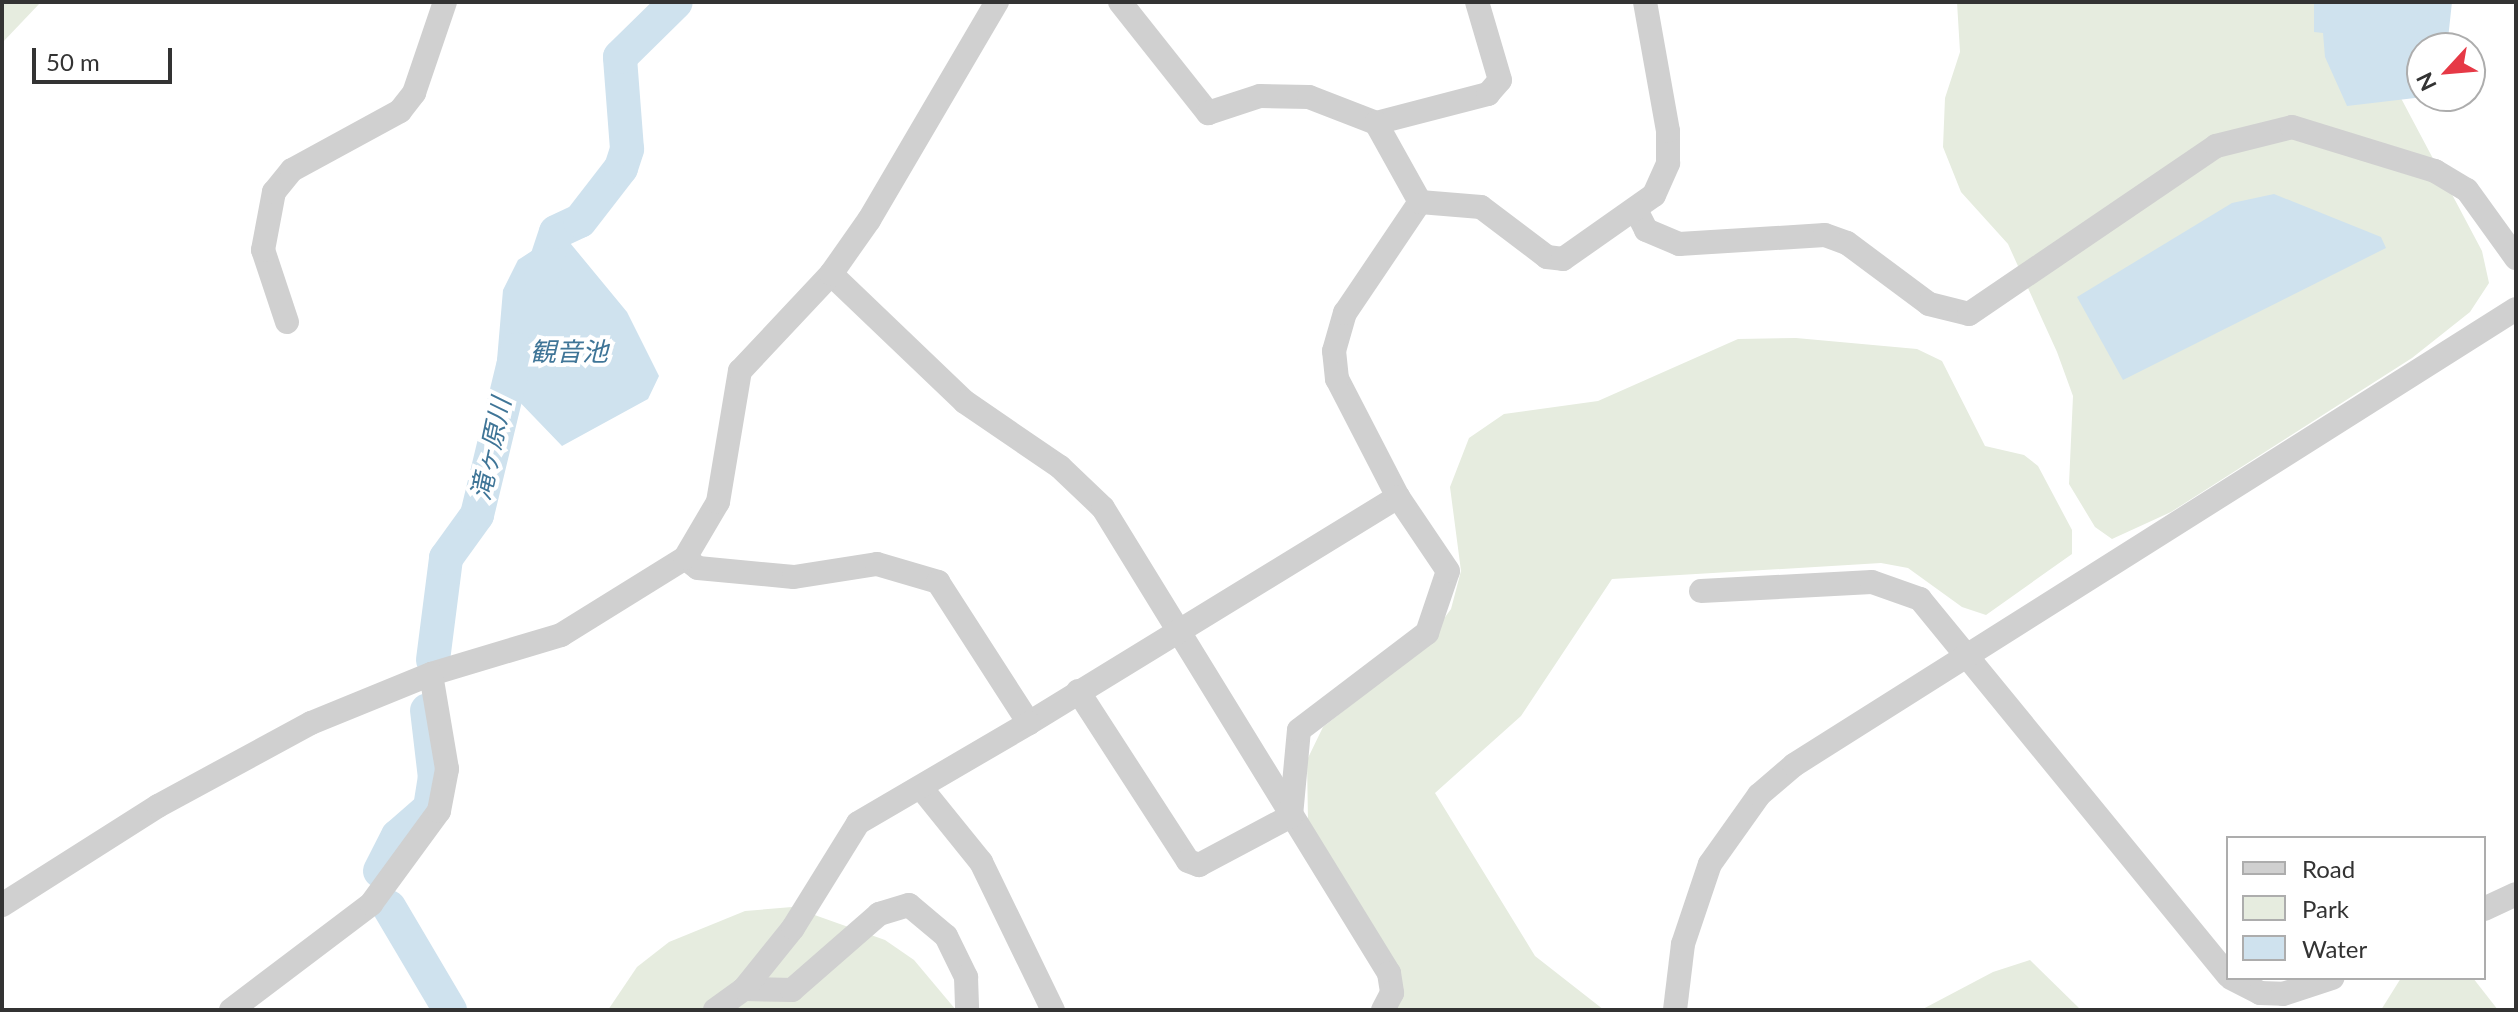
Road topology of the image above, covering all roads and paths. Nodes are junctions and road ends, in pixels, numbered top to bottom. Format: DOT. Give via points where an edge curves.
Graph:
graph roads {
  1 [pos="445,2"];
  2 [pos="997,2"];
  3 [pos="1120,2"];
  4 [pos="1477,2"];
  5 [pos="1645,2"];
  6 [pos="1376,123"];
  7 [pos="1420,202"];
  8 [pos="1637,212"];
  9 [pos="2516,258"];
  10 [pos="831,274"];
  11 [pos="2516,309"];
  12 [pos="287,322"];
  13 [pos="1398,497"];
  14 [pos="685,558"];
  15 [pos="1701,591"];
  16 [pos="1178,630"];
  17 [pos="1970,657"];
  18 [pos="431,674"];
  19 [pos="1078,691"];
  20 [pos="1029,723"];
  21 [pos="922,789"];
  22 [pos="1291,816"];
  23 [pos="2516,894"];
  24 [pos="2,905"];
  25 [pos="2486,908"];
  26 [pos="2226,972"];
  27 [pos="2236,980"];
  28 [pos="2326,980"];
  29 [pos="744,989"];
  30 [pos="231,1010"];
  31 [pos="715,1010"];
  32 [pos="967,1010"];
  33 [pos="1053,1010"];
  34 [pos="1383,1010"];
  35 [pos="1675,1010"];
  1 -- 12 [label="street" via="414,93 400,111 292,170 274,192 263,250"];
  2 -- 10 [label="street" via="959,76"];
  3 -- 6 [label="street" via="1208,113 1260,96 1309,97"];
  4 -- 6 [label="street" via="1500,80 1488,94"];
  5 -- 8 [label="street" via="1668,163"];
  6 -- 7 [label="street"];
  7 -- 8 [label="street" via="1481,207 1547,257 1563,259"];
  7 -- 13 [label="street" via="1345,313 1334,351 1345,406"];
  8 -- 9 [label="street" via="1646,230 1679,244 1825,235 1847,243 1929,304 1969,314 2216,146 2255,130 2292,127 2435,171 2467,190"];
  10 -- 14 [label="street" via="740,371 718,502"];
  10 -- 16 [label="street" via="965,402 1083,485"];
  11 -- 17 [label="street"];
  13 -- 16 [label="street"];
  13 -- 22 [label="street" via="1448,571 1427,633 1299,730"];
  14 -- 18 [label="street" via="561,635"];
  14 -- 20 [label="street" via="698,568 794,577 877,564 938,582"];
  15 -- 17 [label="street" via="1872,582 1898,587 1948,627"];
  16 -- 19 [label="street"];
  16 -- 22 [label="street"];
  17 -- 26 [label="street"];
  17 -- 35 [label="street" via="1830,741 1759,795 1710,864 1693,902"];
  18 -- 24 [label="street" via="231,766"];
  18 -- 30 [label="street" via="447,769 439,811 371,904"];
  19 -- 20 [label="street"];
  19 -- 22 [label="street" via="1188,861 1199,865"];
  20 -- 21 [label="street"];
  21 -- 29 [label="street" via="858,823 793,928"];
  21 -- 33 [label="street" via="981,862"];
  22 -- 34 [label="street" via="1389,973 1392,993"];
  23 -- 25 [label="street"];
  27 -- 28 [label="street" via="2260,993 2283,994"];
  29 -- 31 [label="street"];
  29 -- 32 [label="street" via="792,990 879,914 909,905 946,936 966,977"];
}
